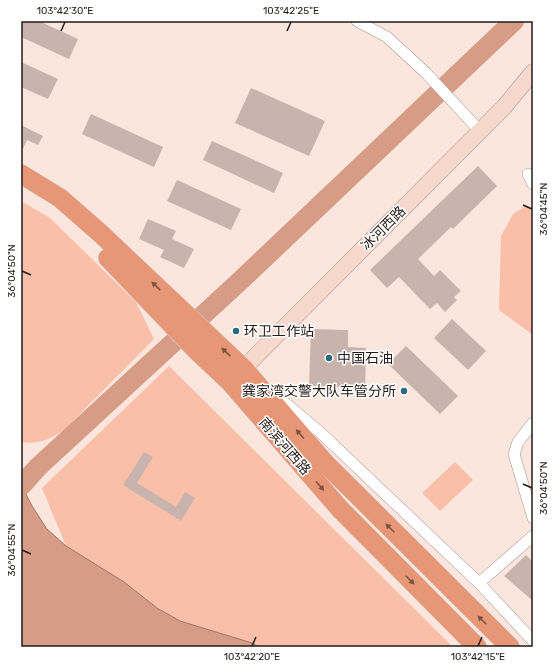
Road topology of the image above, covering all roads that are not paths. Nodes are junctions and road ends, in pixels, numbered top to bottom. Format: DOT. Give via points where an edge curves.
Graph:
graph roads {
  1 [pos="357,21"];
  2 [pos="533,72"];
  3 [pos="480,131"];
  4 [pos="21,174"];
  5 [pos="528,174"];
  6 [pos="21,184"];
  7 [pos="533,184"];
  8 [pos="177,319"];
  9 [pos="244,369"];
  10 [pos="230,382"];
  11 [pos="533,423"];
  12 [pos="533,518"];
  13 [pos="533,536"];
  14 [pos="479,583"];
  15 [pos="533,641"];
  16 [pos="477,647"];
  17 [pos="510,647"];
  1 -- 3 [label="street" via="387,37 426,72"];
  2 -- 3 [label="main road, 冰河西路"];
  3 -- 9 [label="main road, 冰河西路"];
  8 -- 4 [label="highway, 南滨河西路, one-way" via="100,233 60,198"];
  5 -- 7 [label="street"];
  6 -- 8 [label="highway, 南滨河西路" via="54,204"];
  9 -- 8 [label="highway, 南滨河西路, one-way" via="208,336"];
  8 -- 10 [label="highway, 南滨河西路" via="196,350"];
  9 -- 10 [label="main road, 冰河西路"];
  9 -- 14 [label="street, 南滨河西路" via="321,433"];
  17 -- 9 [label="highway, 南滨河西路, one-way" via="325,463"];
  10 -- 16 [label="highway, 南滨河西路, one-way" via="340,509"];
  11 -- 12 [label="street" via="518,442 514,454"];
  13 -- 14 [label="street"];
  14 -- 15 [label="street, 南滨河西路"];
}
